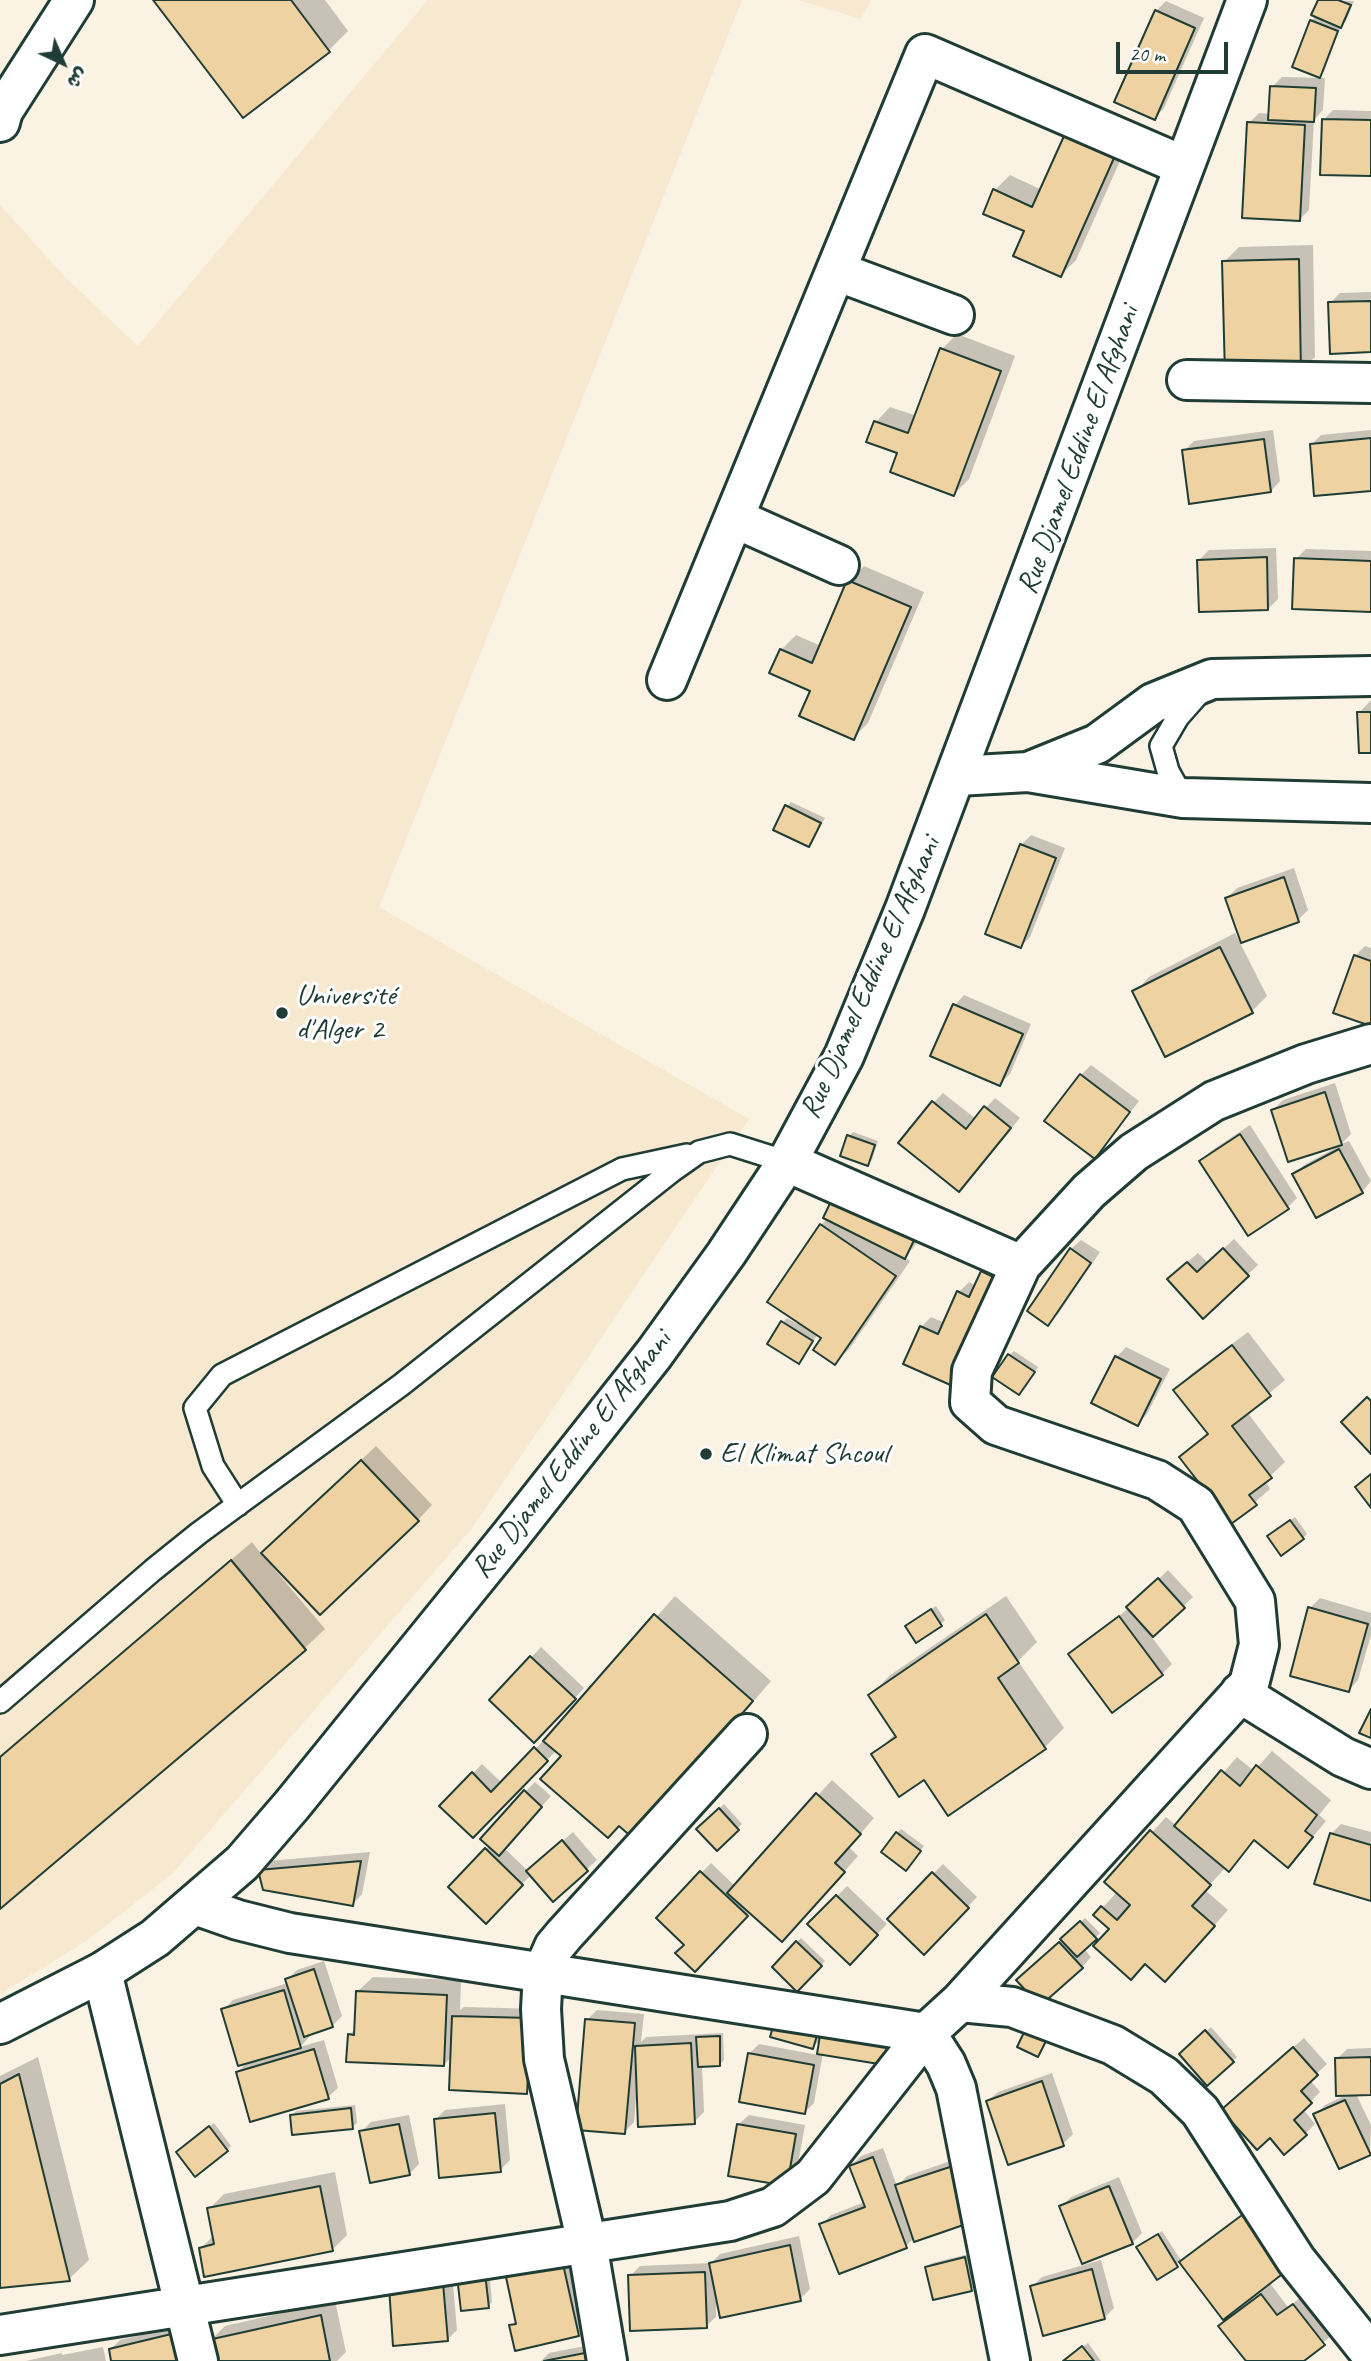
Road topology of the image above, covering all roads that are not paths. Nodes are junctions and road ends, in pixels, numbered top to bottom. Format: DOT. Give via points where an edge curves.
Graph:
graph roads {
  1 [pos="74,0"];
  2 [pos="1247,0"];
  3 [pos="0,122"];
  4 [pos="1184,166"];
  5 [pos="836,271"];
  6 [pos="954,314"];
  7 [pos="1187,380"];
  8 [pos="1371,383"];
  9 [pos="734,518"];
  10 [pos="839,565"];
  11 [pos="1371,676"];
  12 [pos="1212,679"];
  13 [pos="667,680"];
  14 [pos="1028,772"];
  15 [pos="957,776"];
  16 [pos="1183,798"];
  17 [pos="1371,803"];
  18 [pos="1371,1044"];
  19 [pos="699,1152"];
  20 [pos="787,1162"];
  21 [pos="1021,1265"];
  22 [pos="238,1505"];
  23 [pos="1240,1693"];
  24 [pos="0,1702"];
  25 [pos="747,1734"];
  26 [pos="1371,1769"];
  27 [pos="195,1905"];
  28 [pos="102,1972"];
  29 [pos="543,1972"];
  30 [pos="960,2002"];
  31 [pos="0,2024"];
  32 [pos="926,2033"];
  33 [pos="587,2244"];
  34 [pos="184,2307"];
  35 [pos="0,2335"];
  36 [pos="1371,2354"];
  37 [pos="198,2361"];
  38 [pos="607,2361"];
  39 [pos="1010,2361"];
  1 -- 3 [label="street" via="9,100"];
  2 -- 4 [label="street, Rue Djamel Eddine El Afghani"];
  4 -- 5 [label="street" via="925,54"];
  4 -- 15 [label="street, Rue Djamel Eddine El Afghani"];
  5 -- 6 [label="street"];
  5 -- 9 [label="street"];
  7 -- 8 [label="street"];
  9 -- 10 [label="street"];
  9 -- 13 [label="street"];
  11 -- 12 [label="street"];
  12 -- 14 [label="street" via="1153,703 1097,744"];
  12 -- 16 [label="lane" via="1178,717 1161,746"];
  14 -- 15 [label="street"];
  14 -- 16 [label="street"];
  15 -- 20 [label="street, Rue Djamel Eddine El Afghani" via="844,1056"];
  16 -- 17 [label="street"];
  18 -- 21 [label="street" via="1214,1101 1134,1152 1089,1191"];
  19 -- 20 [label="lane" via="730,1144"];
  19 -- 22 [label="lane" via="401,1385"];
  19 -- 22 [label="lane" via="622,1169 222,1375 195,1408 214,1466"];
  20 -- 21 [label="street"];
  20 -- 27 [label="street, Rue Djamel Eddine El Afghani" via="662,1343 511,1535 292,1805 242,1863"];
  21 -- 23 [label="street" via="972,1371 970,1402 996,1425 1157,1480 1196,1505 1255,1601 1259,1644 1249,1684"];
  22 -- 24 [label="lane" via="153,1570"];
  23 -- 26 [label="street" via="1343,1757"];
  23 -- 30 [label="street"];
  25 -- 29 [label="street" via="564,1935"];
  27 -- 28 [label="street, Rue Djamel Eddine El Afghani"];
  27 -- 29 [label="street" via="290,1933"];
  28 -- 31 [label="street, Rue Djamel Eddine El Afghani"];
  28 -- 34 [label="street"];
  29 -- 32 [label="street"];
  29 -- 33 [label="street" via="544,2059"];
  30 -- 32 [label="street"];
  30 -- 36 [label="street" via="1012,2007 1114,2045 1164,2076 1200,2111 1296,2260"];
  32 -- 33 [label="street" via="813,2177 773,2207 730,2221"];
  32 -- 39 [label="street" via="956,2088"];
  33 -- 34 [label="street"];
  33 -- 38 [label="street"];
  34 -- 35 [label="street"];
  34 -- 37 [label="street"];
}
